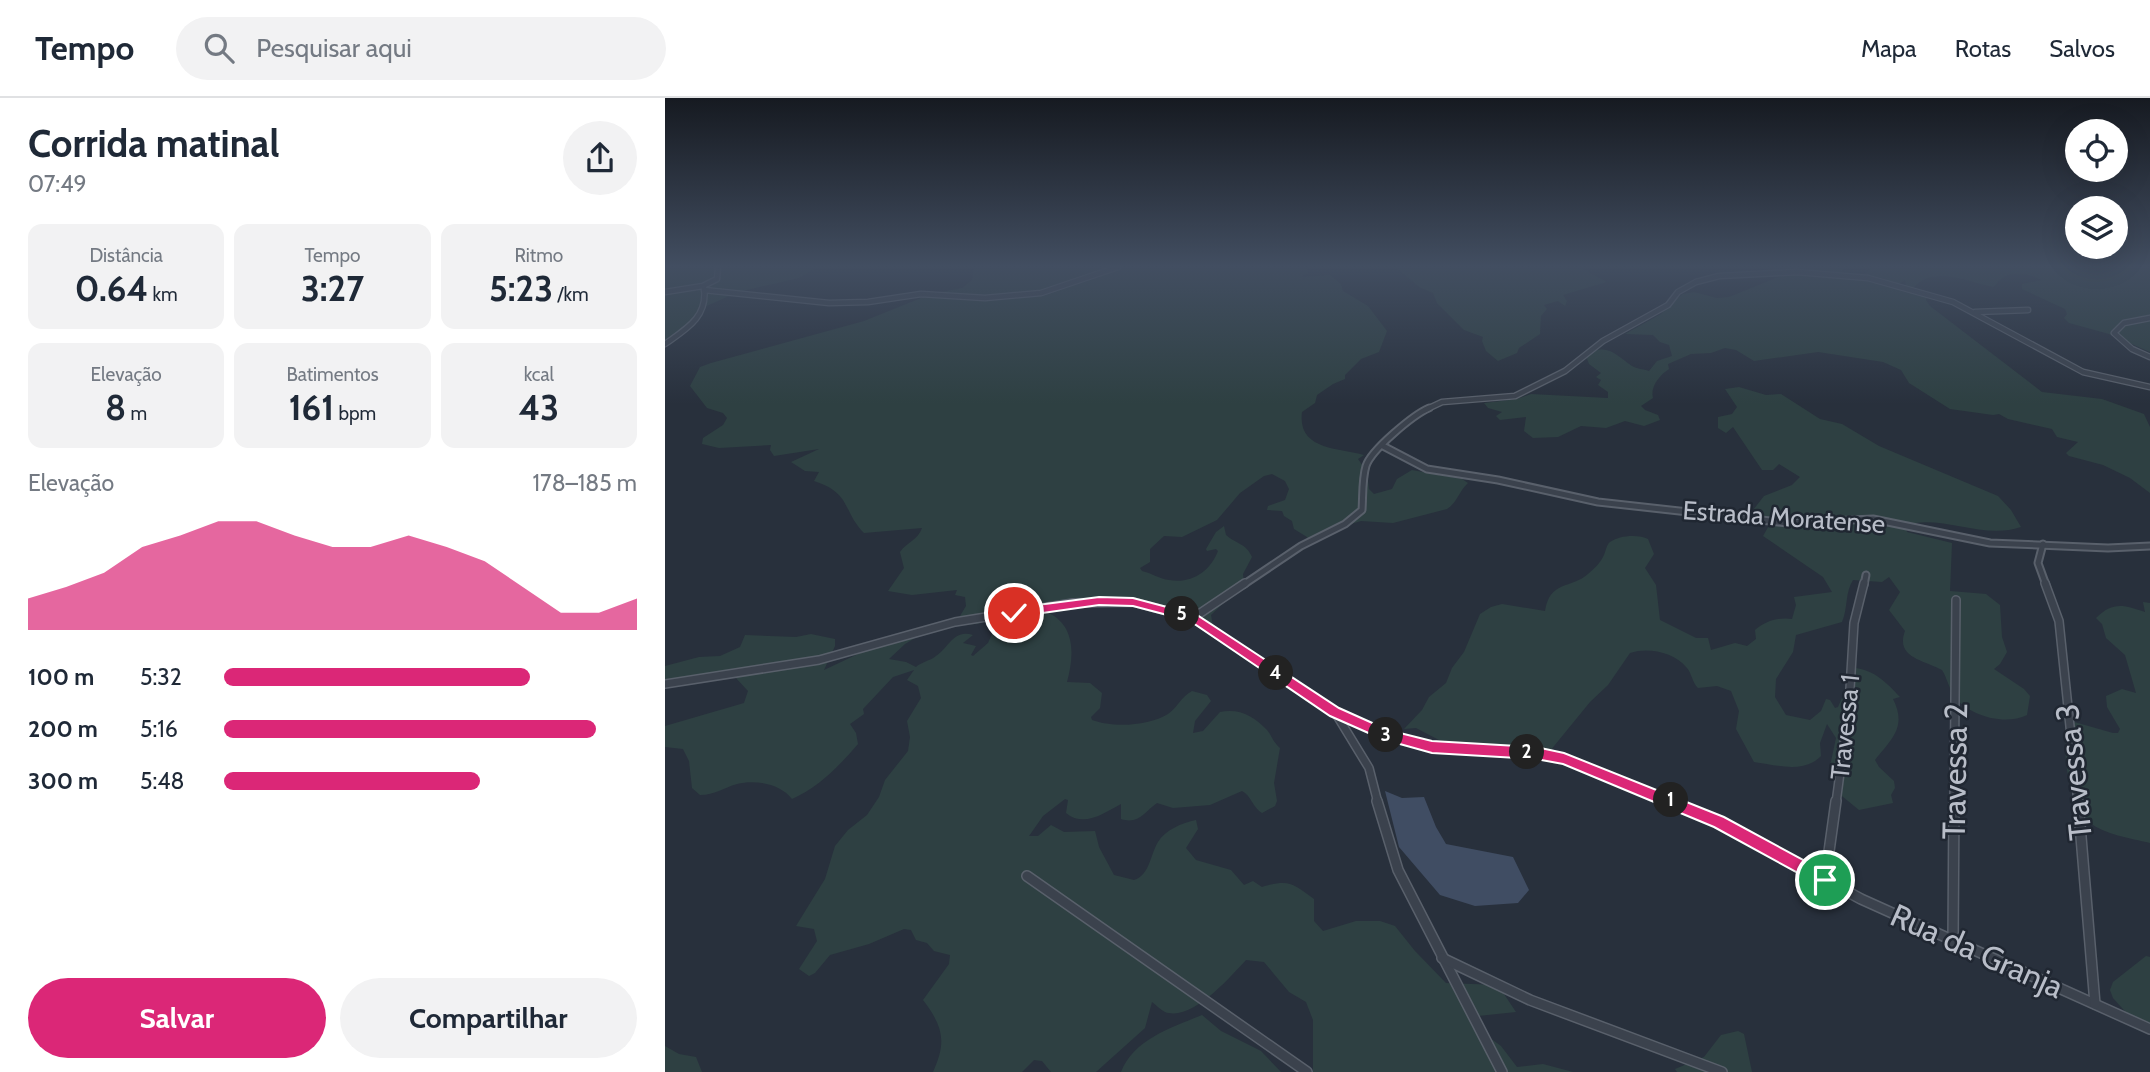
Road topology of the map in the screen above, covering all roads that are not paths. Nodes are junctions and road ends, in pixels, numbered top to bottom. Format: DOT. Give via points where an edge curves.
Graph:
graph roads {
  1 [pos="701,312"];
  2 [pos="1655,312"];
  3 [pos="1973,312"];
  4 [pos="2150,318"];
  5 [pos="665,344"];
  6 [pos="2150,357"];
  7 [pos="2150,387"];
  8 [pos="1383,446"];
  9 [pos="2043,544"];
  10 [pos="2150,546"];
  11 [pos="1865,575"];
  12 [pos="1957,600"];
  13 [pos="1193,618"];
  14 [pos="665,684"];
  15 [pos="1335,712"];
  16 [pos="1027,876"];
  17 [pos="1825,880"];
  18 [pos="1953,942"];
  19 [pos="1441,958"];
  20 [pos="2095,1004"];
  21 [pos="2150,1029"];
  22 [pos="1307,1072"];
  23 [pos="1502,1072"];
  24 [pos="1721,1072"];
  1 -- 5 [label="street"];
  2 -- 8 [label="street" via="1603,341 1565,371 1515,396 1442,402 1418,413"];
  3 -- 7 [label="street" via="2083,372"];
  4 -- 6 [label="street" via="2119,325 2114,333"];
  8 -- 9 [label="street, Estrada Moratense" via="1427,470 1598,502 1788,523 1873,519 1973,541"];
  8 -- 13 [label="street" via="1366,465 1362,510"];
  9 -- 10 [label="street, Estrada Moratense"];
  9 -- 20 [label="street, Travessa 3" via="2038,564 2059,621"];
  11 -- 17 [label="street, Travessa 1" via="1854,623 1849,705"];
  12 -- 18 [label="street, Travessa 2"];
  13 -- 14 [label="street, Rua da Granja" via="1133,602 1073,603 955,622 819,660"];
  13 -- 15 [label="street, Rua da Granja"];
  15 -- 17 [label="street, Rua da Granja" via="1410,743 1564,759 1719,822"];
  15 -- 19 [label="street" via="1370,768 1390,850"];
  16 -- 22 [label="street"];
  17 -- 18 [label="street, Rua da Granja"];
  18 -- 20 [label="street, Rua da Granja"];
  19 -- 23 [label="street"];
  19 -- 24 [label="street" via="1531,1000"];
  20 -- 21 [label="street, Rua da Granja"];
}
